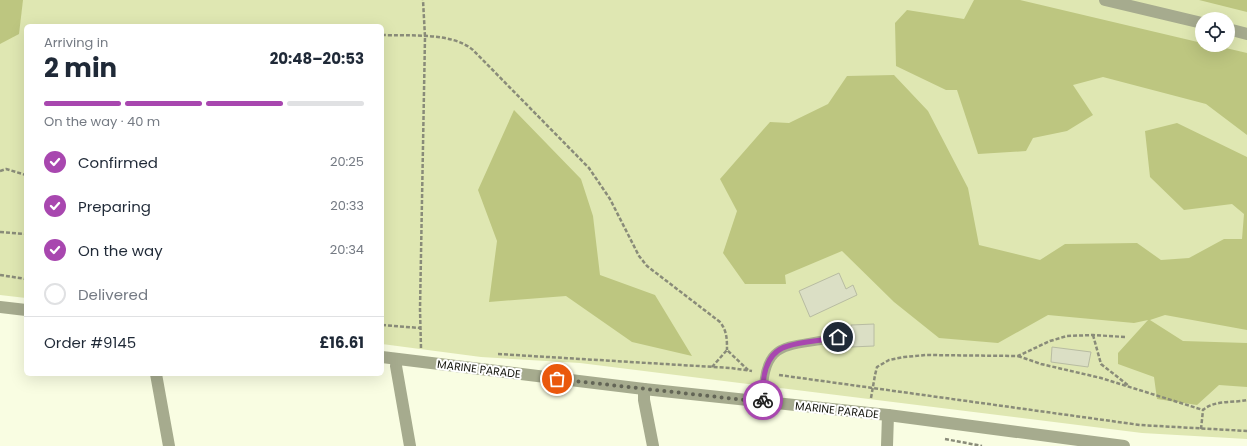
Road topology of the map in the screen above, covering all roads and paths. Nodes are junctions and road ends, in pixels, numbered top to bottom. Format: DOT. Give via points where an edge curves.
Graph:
graph roads {
  1 [pos="423,0"];
  2 [pos="1106,0"];
  3 [pos="1195,21"];
  4 [pos="1235,31"];
  5 [pos="1247,34"];
  6 [pos="384,35"];
  7 [pos="425,37"];
  8 [pos="0,170"];
  9 [pos="24,174"];
  10 [pos="0,232"];
  11 [pos="24,234"];
  12 [pos="0,275"];
  13 [pos="24,279"];
  14 [pos="0,307"];
  15 [pos="24,310"];
  16 [pos="384,325"];
  17 [pos="420,327"];
  18 [pos="1093,336"];
  19 [pos="838,337"];
  20 [pos="1125,337"];
  21 [pos="727,350"];
  22 [pos="497,354"];
  23 [pos="1018,356"];
  24 [pos="384,357"];
  25 [pos="397,359"];
  26 [pos="712,367"];
  27 [pos="749,371"];
  28 [pos="765,373"];
  29 [pos="156,376"];
  30 [pos="1131,387"];
  31 [pos="872,388"];
  32 [pos="644,389"];
  33 [pos="1247,400"];
  34 [pos="763,402"];
  35 [pos="1203,410"];
  36 [pos="870,414"];
  37 [pos="888,415"];
  38 [pos="1202,429"];
  39 [pos="1247,431"];
  40 [pos="169,446"];
  41 [pos="410,446"];
  42 [pos="653,446"];
  43 [pos="887,446"];
  44 [pos="1124,446"];
  1 -- 7 [label="path"];
  2 -- 3 [label="street"];
  4 -- 5 [label="street"];
  6 -- 7 [label="path"];
  7 -- 17 [label="path"];
  7 -- 21 [label="path" via="447,38 470,47 589,168 610,199 639,256 647,266 720,322 727,336"];
  8 -- 9 [label="path" via="6,169"];
  10 -- 11 [label="path"];
  12 -- 13 [label="path"];
  14 -- 15 [label="street"];
  16 -- 17 [label="path"];
  17 -- 17 [label="path" via="420,332 421,350 420,343"];
  18 -- 20 [label="path"];
  18 -- 23 [label="path" via="1066,336"];
  18 -- 30 [label="path" via="1101,364"];
  19 -- 28 [label="lane" via="779,350 767,364"];
  21 -- 26 [label="path"];
  21 -- 27 [label="path"];
  22 -- 26 [label="path"];
  23 -- 30 [label="path"];
  23 -- 31 [label="path" via="926,355 889,360 877,367"];
  24 -- 25 [label="street, MARINE PARADE"];
  25 -- 32 [label="street, MARINE PARADE"];
  25 -- 41 [label="street" via="396,366"];
  26 -- 27 [label="path"];
  27 -- 28 [label="path"];
  28 -- 31 [label="path"];
  28 -- 34 [label="lane"];
  29 -- 40 [label="street"];
  30 -- 35 [label="path"];
  31 -- 36 [label="path"];
  31 -- 38 [label="path" via="1140,425"];
  32 -- 34 [label="street, MARINE PARADE"];
  32 -- 42 [label="street"];
  33 -- 35 [label="path" via="1213,404"];
  34 -- 36 [label="street, MARINE PARADE"];
  35 -- 38 [label="path"];
  36 -- 37 [label="street, MARINE PARADE"];
  37 -- 43 [label="street"];
  37 -- 44 [label="street, MARINE PARADE"];
  38 -- 39 [label="path"];
}
